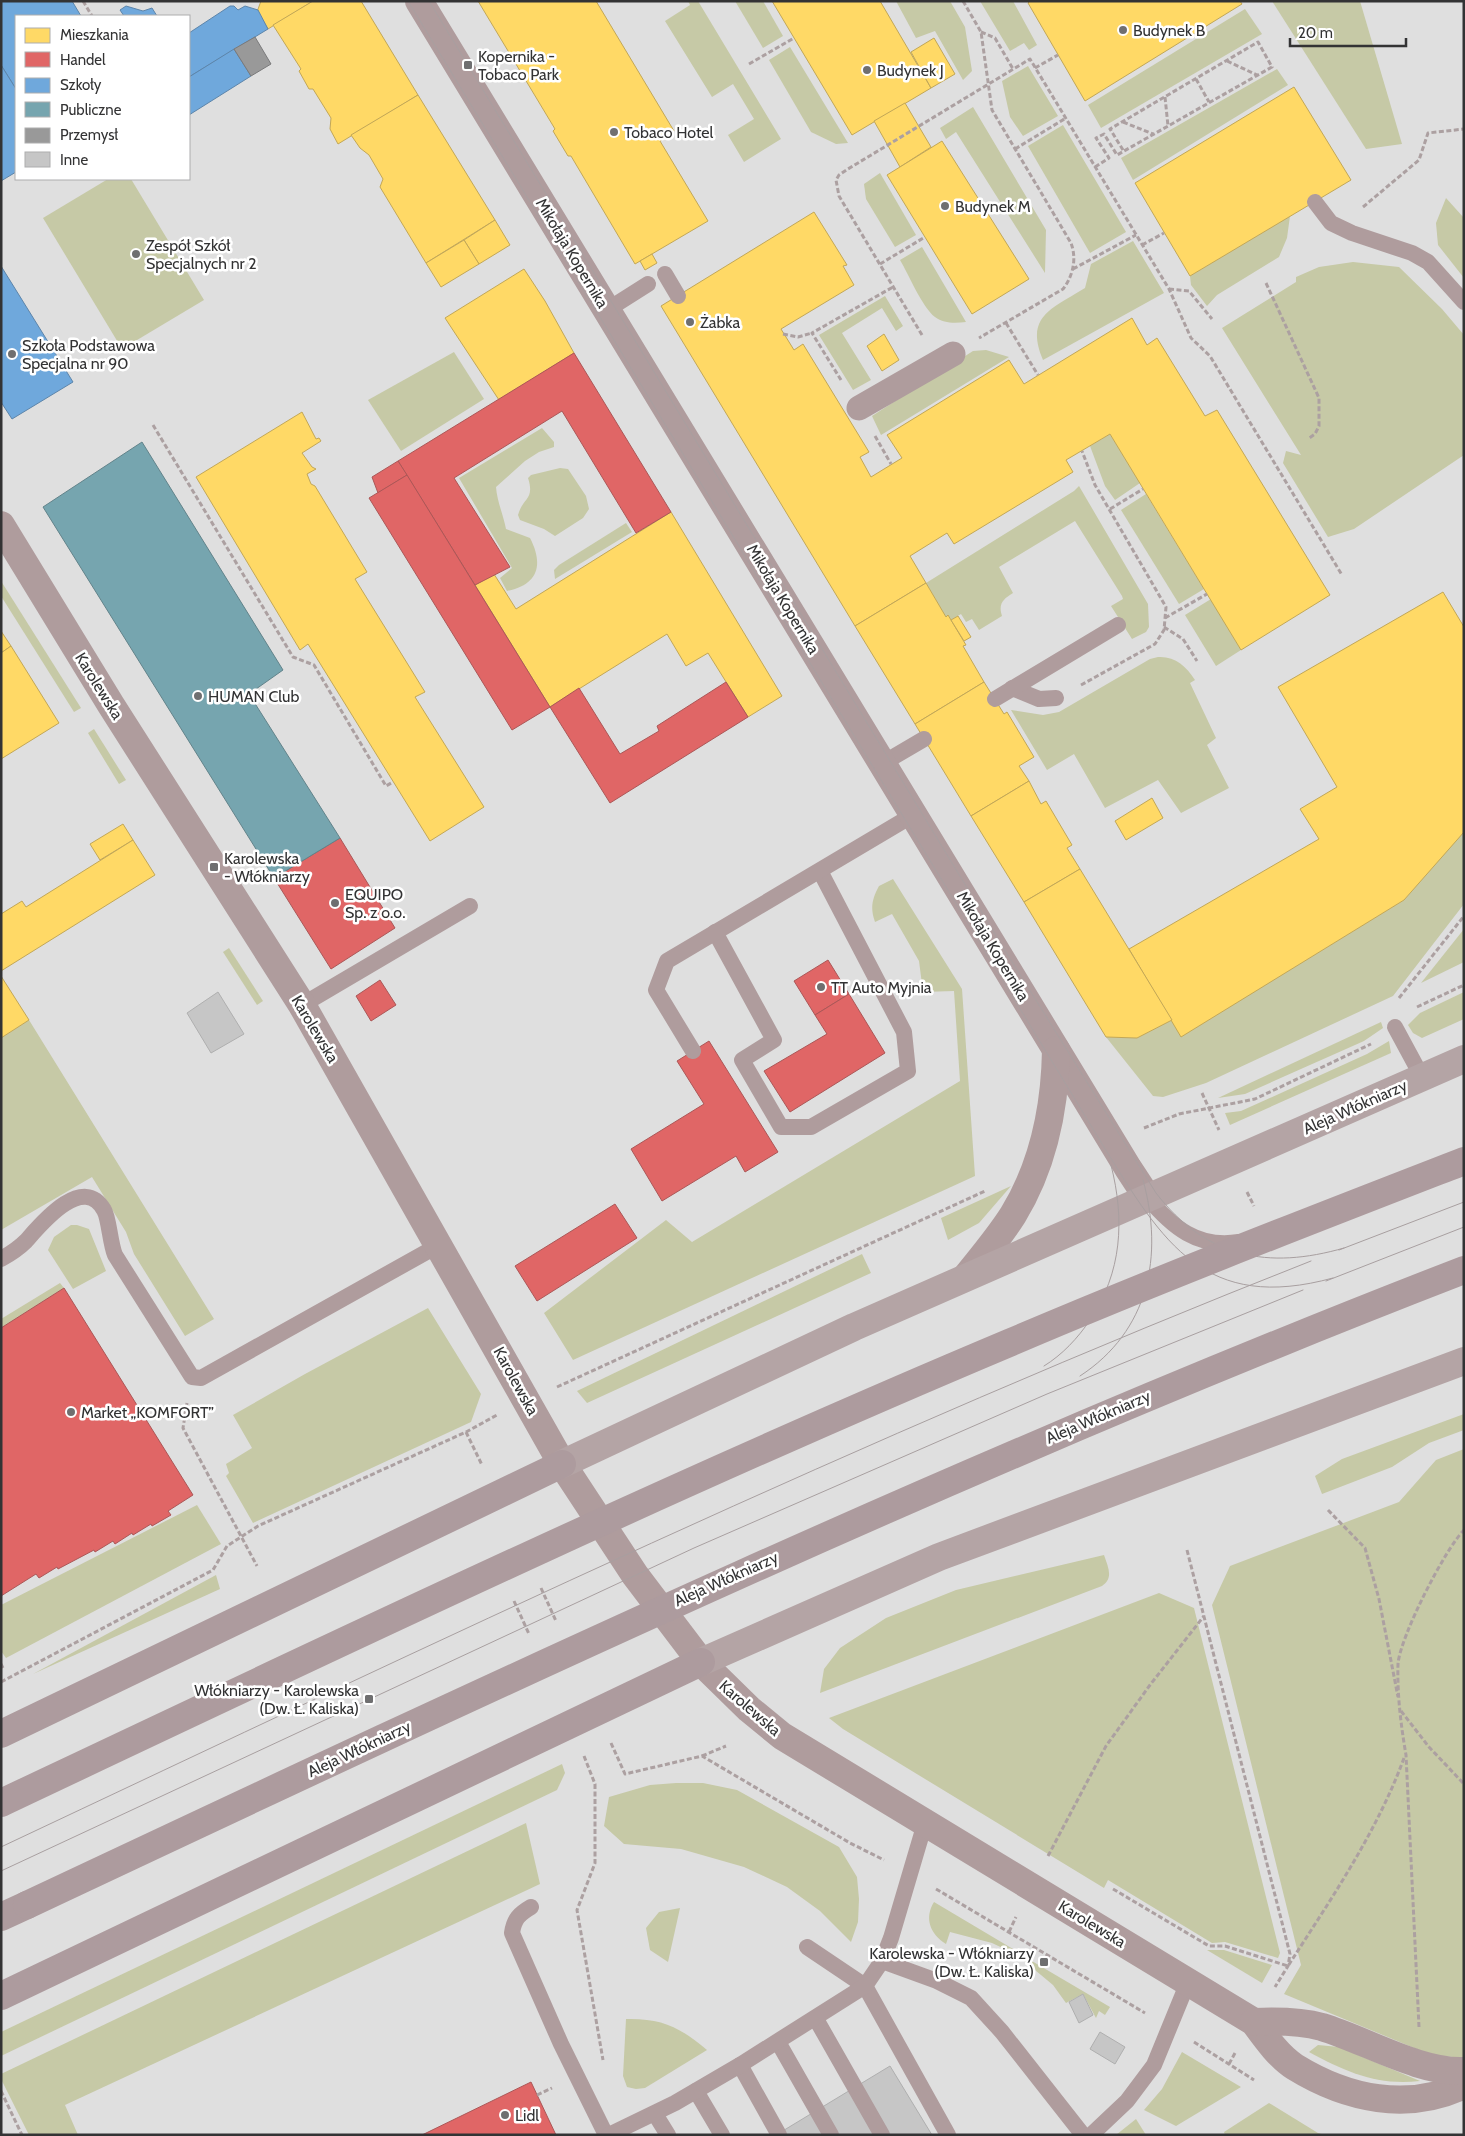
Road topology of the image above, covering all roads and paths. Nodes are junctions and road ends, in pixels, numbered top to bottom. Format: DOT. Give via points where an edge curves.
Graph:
graph roads {
  1 [pos="83,1"];
  2 [pos="419,1"];
  3 [pos="963,1"];
  4 [pos="91,15"];
  5 [pos="981,32"];
  6 [pos="794,38"];
  7 [pos="1058,55"];
  8 [pos="1227,60"];
  9 [pos="749,64"];
  10 [pos="1036,68"];
  11 [pos="1013,69"];
  12 [pos="1257,75"];
  13 [pos="1196,79"];
  14 [pos="988,84"];
  15 [pos="1165,97"];
  16 [pos="1209,102"];
  17 [pos="1066,118"];
  18 [pos="1123,121"];
  19 [pos="1168,126"];
  20 [pos="1464,128"];
  21 [pos="1153,134"];
  22 [pos="1015,149"];
  23 [pos="1123,150"];
  24 [pos="1095,167"];
  25 [pos="1315,202"];
  26 [pos="1331,223"];
  27 [pos="1164,233"];
  28 [pos="1136,235"];
  29 [pos="925,237"];
  30 [pos="1142,245"];
  31 [pos="880,264"];
  32 [pos="1072,269"];
  33 [pos="665,274"];
  34 [pos="1266,283"];
  35 [pos="648,284"];
  36 [pos="893,287"];
  37 [pos="1169,289"];
  38 [pos="678,296"];
  39 [pos="1464,302"];
  40 [pos="607,310"];
  41 [pos="1212,319"];
  42 [pos="1006,323"];
  43 [pos="812,333"];
  44 [pos="783,334"];
  45 [pos="953,354"];
  46 [pos="1038,375"];
  47 [pos="859,408"];
  48 [pos="153,426"];
  49 [pos="1308,438"];
  50 [pos="1082,451"];
  51 [pos="892,464"];
  52 [pos="1143,489"];
  53 [pos="1110,509"];
  54 [pos="1,525"];
  55 [pos="1342,575"];
  56 [pos="1207,594"];
  57 [pos="1165,618"];
  58 [pos="1118,625"];
  59 [pos="1164,627"];
  60 [pos="1196,661"];
  61 [pos="1012,688"];
  62 [pos="1056,698"];
  63 [pos="995,699"];
  64 [pos="924,739"];
  65 [pos="884,766"];
  66 [pos="393,782"];
  67 [pos="913,815"];
  68 [pos="820,871"];
  69 [pos="470,906"];
  70 [pos="1464,916"];
  71 [pos="715,932"];
  72 [pos="1464,985"];
  73 [pos="302,1005"];
  74 [pos="1395,1027"];
  75 [pos="1056,1050"];
  76 [pos="693,1051"];
  77 [pos="1464,1059"];
  78 [pos="1422,1077"];
  79 [pos="1202,1093"];
  80 [pos="1209,1108"];
  81 [pos="1158,1121"];
  82 [pos="1221,1133"];
  83 [pos="1464,1159"];
  84 [pos="989,1190"];
  85 [pos="1147,1197"];
  86 [pos="439,1245"];
  87 [pos="1,1259"];
  88 [pos="1464,1270"];
  89 [pos="966,1277"];
  90 [pos="1464,1361"];
  91 [pos="192,1377"];
  92 [pos="568,1381"];
  93 [pos="502,1412"];
  94 [pos="466,1432"];
  95 [pos="562,1464"];
  96 [pos="483,1467"];
  97 [pos="1328,1510"];
  98 [pos="1464,1530"];
  99 [pos="242,1537"];
  100 [pos="1187,1550"];
  101 [pos="257,1566"];
  102 [pos="539,1584"];
  103 [pos="512,1597"];
  104 [pos="1204,1616"];
  105 [pos="557,1622"];
  106 [pos="534,1643"];
  107 [pos="701,1662"];
  108 [pos="1,1682"];
  109 [pos="1400,1709"];
  110 [pos="4,1727"];
  111 [pos="609,1738"];
  112 [pos="726,1746"];
  113 [pos="582,1750"];
  114 [pos="702,1756"];
  115 [pos="1406,1756"];
  116 [pos="1464,1784"];
  117 [pos="1,1803"];
  118 [pos="925,1823"];
  119 [pos="909,1873"];
  120 [pos="1032,1887"];
  121 [pos="1113,1888"];
  122 [pos="531,1907"];
  123 [pos="1,1917"];
  124 [pos="1009,1932"];
  125 [pos="807,1947"];
  126 [pos="882,1961"];
  127 [pos="1288,1966"];
  128 [pos="1188,1982"];
  129 [pos="865,1986"];
  130 [pos="1273,1990"];
  131 [pos="1,1996"];
  132 [pos="816,2018"];
  133 [pos="1254,2022"];
  134 [pos="1169,2027"];
  135 [pos="778,2042"];
  136 [pos="1235,2053"];
  137 [pos="603,2062"];
  138 [pos="1229,2064"];
  139 [pos="740,2065"];
  140 [pos="1426,2066"];
  141 [pos="1464,2071"];
  142 [pos="1258,2082"];
  143 [pos="1464,2085"];
  144 [pos="1,2091"];
  145 [pos="696,2091"];
  146 [pos="655,2114"];
  147 [pos="22,2135"];
  148 [pos="608,2135"];
  149 [pos="668,2135"];
  150 [pos="722,2135"];
  151 [pos="779,2135"];
  152 [pos="831,2135"];
  153 [pos="882,2135"];
  154 [pos="948,2135"];
  155 [pos="1083,2135"];
  156 [pos="1091,2135"];
  1 -- 4 [label="path"];
  2 -- 40 [label="street, Mikołaja Kopernika"];
  3 -- 5 [label="path"];
  5 -- 11 [label="path" via="995,38"];
  5 -- 14 [label="path"];
  6 -- 9 [label="path"];
  7 -- 10 [label="path"];
  8 -- 12 [label="path"];
  8 -- 12 [label="path" via="1258,42 1272,67"];
  8 -- 13 [label="path"];
  10 -- 11 [label="path" via="1030,59"];
  10 -- 17 [label="path"];
  11 -- 14 [label="path"];
  12 -- 16 [label="path"];
  13 -- 15 [label="path"];
  13 -- 16 [label="path"];
  14 -- 22 [label="path" via="992,110"];
  14 -- 31 [label="path" via="839,175 836,180 839,196"];
  15 -- 18 [label="path"];
  15 -- 19 [label="path"];
  16 -- 19 [label="path"];
  17 -- 22 [label="path"];
  17 -- 24 [label="path"];
  18 -- 21 [label="path"];
  18 -- 23 [label="path" via="1110,129"];
  19 -- 21 [label="path"];
  20 -- 26 [label="path" via="1428,133 1419,160 1357,212"];
  21 -- 23 [label="path"];
  22 -- 32 [label="path" via="1071,243 1074,252"];
  23 -- 24 [label="path" via="1117,155 1104,134 1096,138 1108,158"];
  24 -- 28 [label="path"];
  25 -- 26 [label="lane"];
  26 -- 39 [label="lane" via="1428,262"];
  27 -- 30 [label="path"];
  28 -- 30 [label="path"];
  28 -- 32 [label="path"];
  29 -- 31 [label="path"];
  30 -- 37 [label="path"];
  31 -- 36 [label="path"];
  32 -- 42 [label="path" via="1063,288"];
  33 -- 38 [label="lane"];
  34 -- 49 [label="path" via="1319,398 1319,426"];
  35 -- 40 [label="lane"];
  36 -- 43 [label="path"];
  36 -- 45 [label="path" via="931,350 939,354"];
  37 -- 41 [label="path" via="1190,291"];
  37 -- 55 [label="path" via="1191,338 1210,356"];
  40 -- 65 [label="street, Mikołaja Kopernika"];
  42 -- 45 [label="path"];
  42 -- 46 [label="path"];
  43 -- 44 [label="path" via="798,338"];
  43 -- 47 [label="path"];
  45 -- 47 [label="street"];
  47 -- 51 [label="path"];
  48 -- 66 [label="path" via="293,657 314,665 386,786"];
  50 -- 53 [label="path" via="1095,485"];
  52 -- 53 [label="path"];
  53 -- 57 [label="path" via="1166,607"];
  54 -- 73 [label="street, Karolewska"];
  56 -- 57 [label="path"];
  57 -- 59 [label="path"];
  58 -- 61 [label="lane"];
  59 -- 60 [label="path" via="1183,639"];
  59 -- 62 [label="path" via="1155,644"];
  61 -- 62 [label="lane" via="1039,699"];
  61 -- 63 [label="lane"];
  64 -- 65 [label="lane"];
  65 -- 67 [label="street, Mikołaja Kopernika"];
  67 -- 68 [label="lane"];
  67 -- 75 [label="street, Mikołaja Kopernika"];
  68 -- 71 [label="lane"];
  68 -- 71 [label="lane" via="904,1032 908,1071 811,1127 781,1126 742,1060 774,1040"];
  69 -- 73 [label="lane"];
  70 -- 74 [label="path" via="1396,1002 1393,1014"];
  71 -- 76 [label="lane" via="667,961 656,990"];
  72 -- 74 [label="path" via="1417,1007"];
  73 -- 86 [label="street, Karolewska"];
  74 -- 78 [label="lane"];
  74 -- 80 [label="path" via="1365,1047 1254,1099"];
  75 -- 85 [label="street, Mikołaja Kopernika"];
  75 -- 89 [label="street" via="1047,1128 1035,1173 1013,1215"];
  77 -- 78 [label="main road, Aleja Włókniarzy"];
  78 -- 85 [label="main road, Aleja Włókniarzy"];
  79 -- 80 [label="path"];
  80 -- 81 [label="path"];
  80 -- 82 [label="path"];
  83 -- 85 [label="lane" via="1297,1223 1236,1242 1202,1241 1182,1232"];
  83 -- 117 [label="main road, bridge" via="1034,1332 747,1457 475,1580"];
  84 -- 92 [label="path"];
  85 -- 89 [label="main road, Aleja Włókniarzy"];
  86 -- 91 [label="lane" via="201,1378"];
  86 -- 95 [label="street, Karolewska"];
  87 -- 91 [label="lane" via="25,1242 46,1216 61,1206 88,1197 97,1201 105,1211 109,1240 115,1255"];
  88 -- 123 [label="main road, Aleja Włókniarzy, bridge" via="1338,1318 1047,1438 779,1555"];
  89 -- 95 [label="main road, Aleja Włókniarzy"];
  90 -- 107 [label="main road" via="939,1557"];
  91 -- 99 [label="path" via="182,1428"];
  93 -- 94 [label="path"];
  94 -- 96 [label="path"];
  94 -- 99 [label="path" via="258,1526"];
  95 -- 107 [label="street, Karolewska" via="635,1575"];
  95 -- 110 [label="main road"];
  97 -- 109 [label="path" via="1365,1548 1379,1599"];
  98 -- 109 [label="path" via="1420,1602 1398,1662"];
  99 -- 101 [label="path"];
  99 -- 108 [label="path" via="227,1546 213,1570"];
  100 -- 104 [label="path"];
  102 -- 105 [label="path"];
  103 -- 106 [label="path"];
  104 -- 120 [label="path" via="1106,1746"];
  104 -- 127 [label="path" via="1290,1954"];
  107 -- 118 [label="street, Karolewska" via="776,1732"];
  107 -- 131 [label="main road"];
  109 -- 115 [label="path"];
  109 -- 116 [label="path" via="1428,1747"];
  111 -- 114 [label="path" via="625,1774"];
  112 -- 114 [label="path"];
  113 -- 137 [label="path" via="595,1784 595,1863 577,1910"];
  114 -- 119 [label="path" via="850,1843"];
  115 -- 127 [label="path" via="1391,1793 1336,1892"];
  115 -- 140 [label="path" via="1419,2028"];
  118 -- 119 [label="lane"];
  118 -- 120 [label="street, Karolewska"];
  119 -- 124 [label="path"];
  119 -- 126 [label="lane"];
  120 -- 124 [label="path"];
  120 -- 128 [label="street, Karolewska"];
  121 -- 127 [label="path" via="1209,1946 1225,1946"];
  122 -- 148 [label="lane" via="519,1914 512,1933 561,2044"];
  124 -- 134 [label="path"];
  125 -- 129 [label="lane"];
  126 -- 129 [label="lane"];
  126 -- 155 [label="lane" via="937,1981 971,1998"];
  127 -- 130 [label="path"];
  128 -- 133 [label="street, Karolewska"];
  128 -- 134 [label="lane"];
  129 -- 132 [label="lane"];
  129 -- 154 [label="lane"];
  132 -- 135 [label="lane"];
  132 -- 153 [label="lane"];
  133 -- 140 [label="street" via="1282,2021 1321,2027"];
  133 -- 143 [label="street, Karolewska" via="1294,2066 1360,2096 1408,2101 1430,2098"];
  134 -- 138 [label="path"];
  134 -- 156 [label="lane" via="1154,2064 1126,2101"];
  135 -- 139 [label="lane"];
  135 -- 152 [label="lane"];
  136 -- 138 [label="path"];
  138 -- 142 [label="path"];
  139 -- 145 [label="lane"];
  139 -- 151 [label="lane"];
  140 -- 141 [label="street"];
  144 -- 147 [label="path"];
  145 -- 146 [label="lane"];
  145 -- 150 [label="lane"];
  146 -- 148 [label="lane"];
  146 -- 149 [label="lane"];
}
